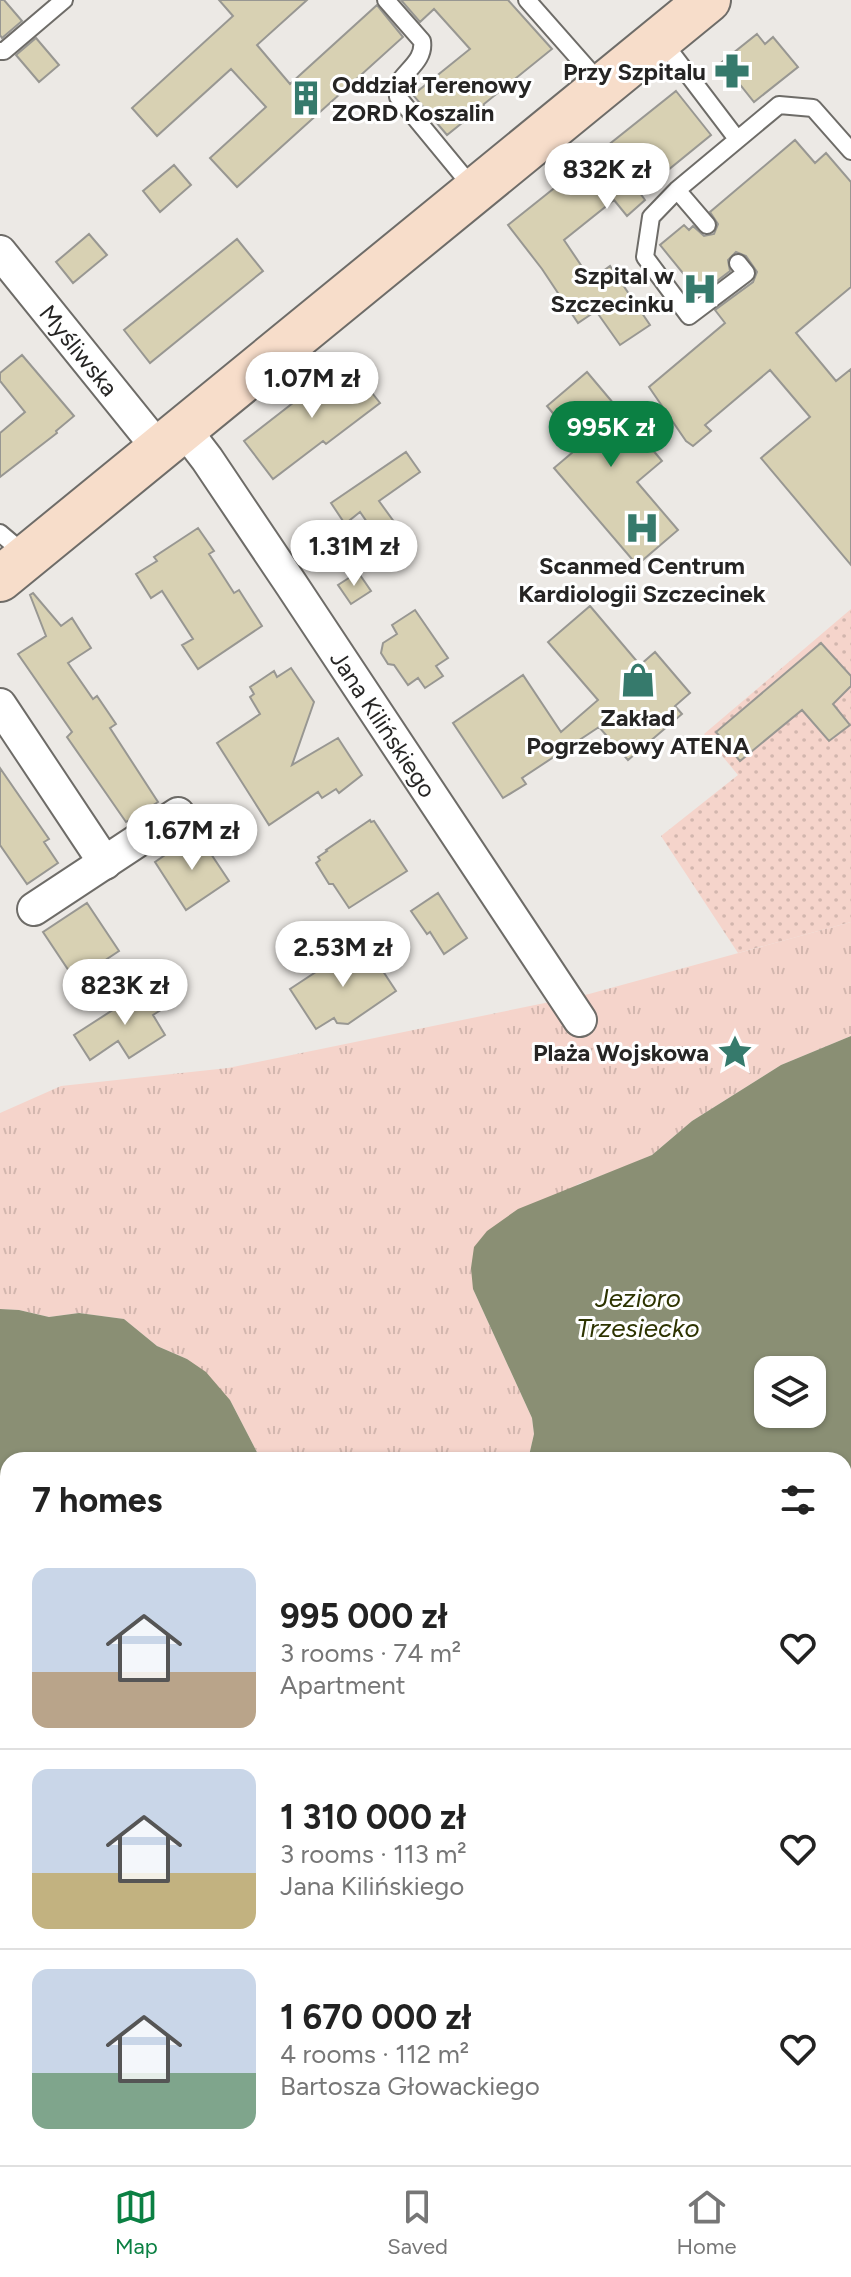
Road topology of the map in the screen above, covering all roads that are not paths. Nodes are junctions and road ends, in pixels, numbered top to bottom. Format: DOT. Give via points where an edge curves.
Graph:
graph roads {
  1 [pos="64,0"];
  2 [pos="386,0"];
  3 [pos="527,0"];
  4 [pos="708,0"];
  5 [pos="661,39"];
  6 [pos="0,51"];
  7 [pos="603,86"];
  8 [pos="737,139"];
  9 [pos="851,151"];
  10 [pos="677,190"];
  11 [pos="476,191"];
  12 [pos="707,225"];
  13 [pos="0,252"];
  14 [pos="738,263"];
  15 [pos="172,439"];
  16 [pos="9,556"];
  17 [pos="0,705"];
  18 [pos="178,814"];
  19 [pos="105,863"];
  20 [pos="34,909"];
  21 [pos="580,1020"];
  1 -- 6 [label="lane"];
  2 -- 11 [label="lane" via="423,46 397,85 398,97"];
  3 -- 7 [label="lane"];
  4 -- 5 [label="street"];
  5 -- 7 [label="street"];
  5 -- 8 [label="lane"];
  7 -- 11 [label="street"];
  8 -- 9 [label="lane" via="779,105 813,108"];
  8 -- 10 [label="lane"];
  10 -- 12 [label="lane"];
  10 -- 14 [label="lane" via="651,217 645,257 689,316 746,273"];
  11 -- 15 [label="street"];
  13 -- 15 [label="street, Myśliwska"];
  15 -- 16 [label="street"];
  15 -- 21 [label="street, Jana Kilińskiego" via="207,459"];
  17 -- 19 [label="street"];
  18 -- 19 [label="street"];
  19 -- 20 [label="street"];
}
